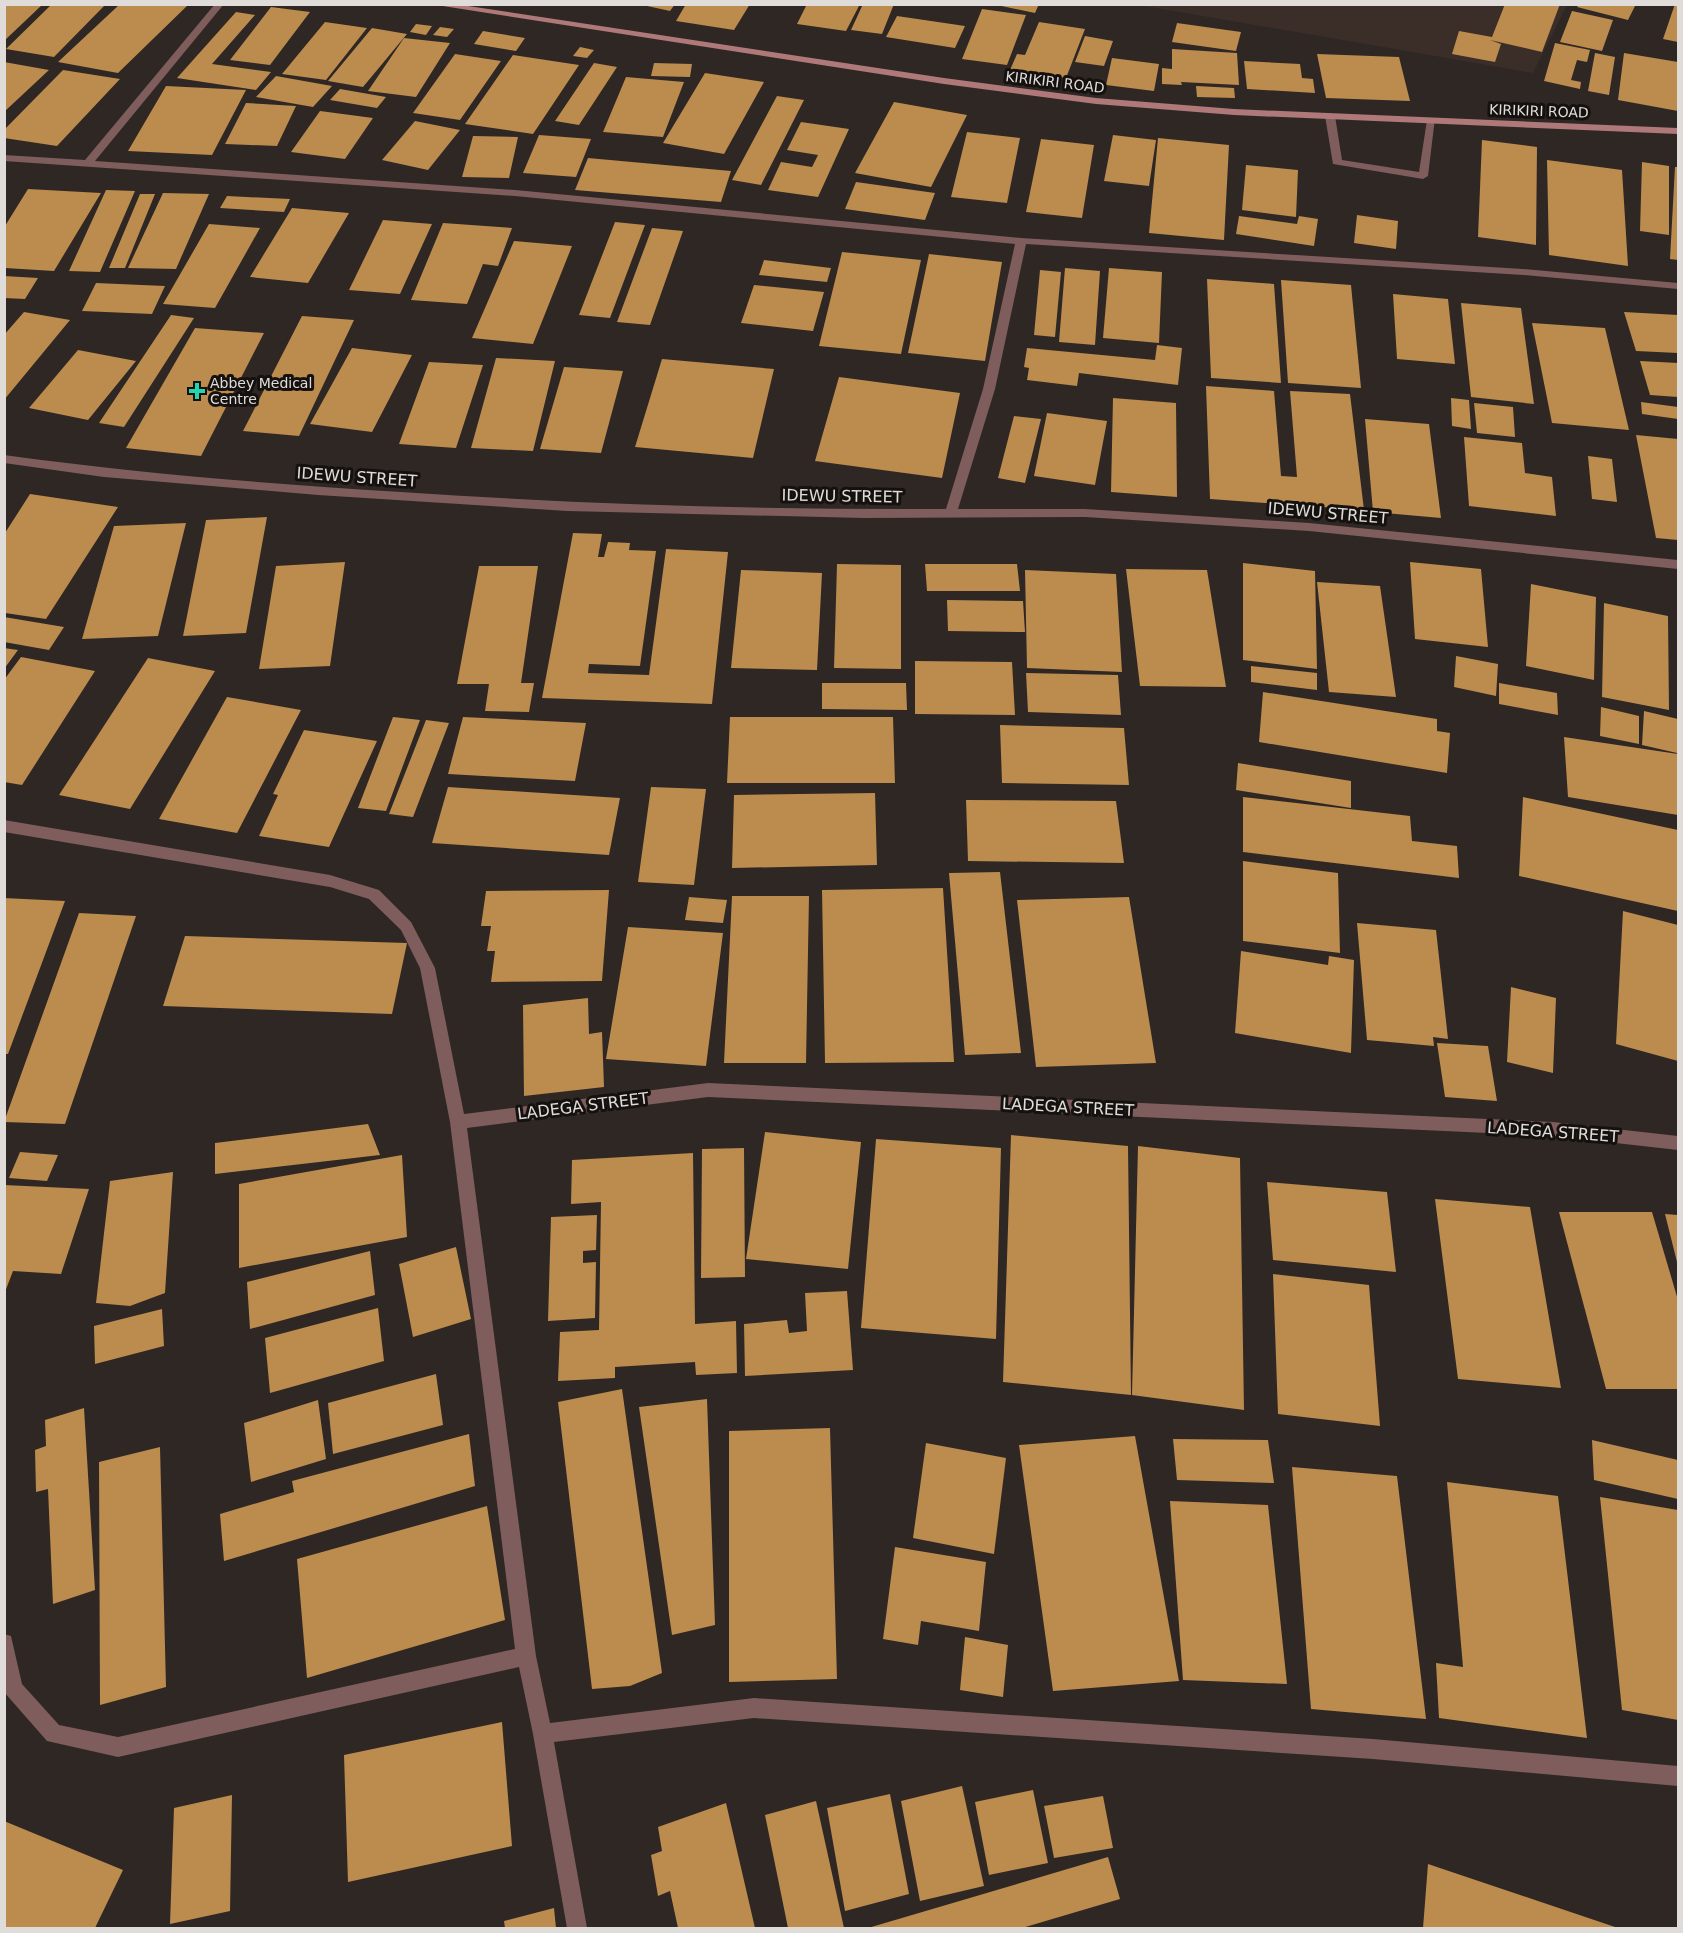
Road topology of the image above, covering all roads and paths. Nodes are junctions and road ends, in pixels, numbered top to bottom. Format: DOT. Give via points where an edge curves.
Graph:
graph roads {
  1 [pos="220,4"];
  2 [pos="434,4"];
  3 [pos="1330,116"];
  4 [pos="1432,120"];
  5 [pos="1678,130"];
  6 [pos="4,158"];
  7 [pos="87,164"];
  8 [pos="1021,241"];
  9 [pos="1678,285"];
  10 [pos="4,459"];
  11 [pos="951,513"];
  12 [pos="1678,565"];
  13 [pos="4,826"];
  14 [pos="458,1122"];
  15 [pos="1678,1143"];
  16 [pos="4,1643"];
  17 [pos="526,1656"];
  18 [pos="543,1734"];
  19 [pos="1678,1776"];
  20 [pos="577,1929"];
  1 -- 7 [label="street"];
  2 -- 3 [label="main road, KIRIKIRI ROAD" via="1096,101"];
  3 -- 4 [label="main road, KIRIKIRI ROAD"];
  3 -- 4 [label="street" via="1337,162 1424,176"];
  4 -- 5 [label="main road, KIRIKIRI ROAD"];
  6 -- 7 [label="street"];
  7 -- 8 [label="street" via="515,193"];
  8 -- 9 [label="street"];
  8 -- 11 [label="street" via="989,389"];
  10 -- 11 [label="street, IDEWU STREET" via="116,474 567,507"];
  11 -- 12 [label="street, IDEWU STREET" via="1085,513 1309,527"];
  13 -- 14 [label="street" via="330,881 374,894 406,926 427,968"];
  14 -- 15 [label="street, LADEGA STREET" via="708,1090 1553,1130"];
  14 -- 17 [label="street"];
  16 -- 17 [label="street" via="13,1689 54,1734 118,1747"];
  17 -- 18 [label="street"];
  18 -- 19 [label="street" via="754,1708 1361,1748"];
  18 -- 20 [label="street"];
}
